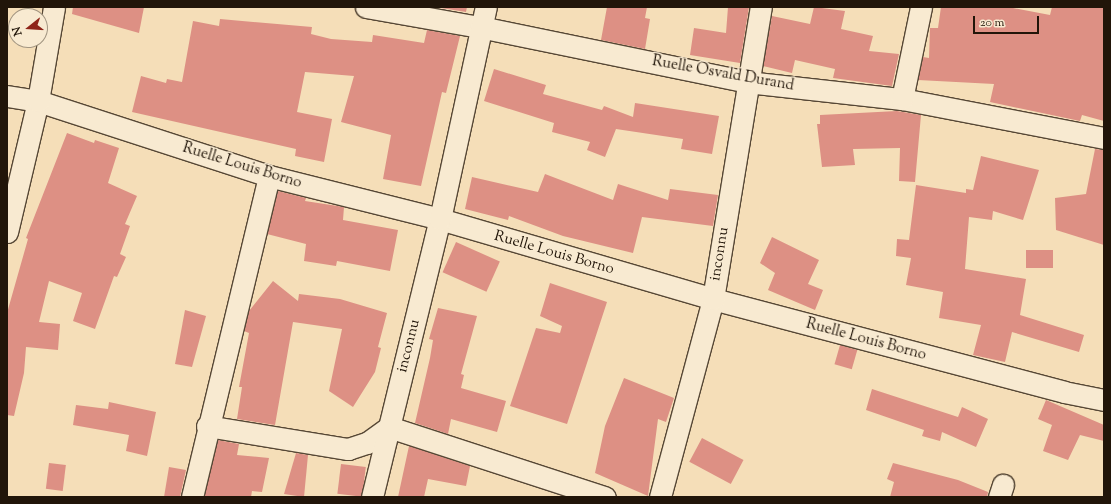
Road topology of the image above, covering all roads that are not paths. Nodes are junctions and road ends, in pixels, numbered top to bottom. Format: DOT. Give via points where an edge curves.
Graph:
graph roads {
  1 [pos="54,7"];
  2 [pos="366,7"];
  3 [pos="486,7"];
  4 [pos="761,7"];
  5 [pos="921,7"];
  6 [pos="480,27"];
  7 [pos="747,82"];
  8 [pos="7,96"];
  9 [pos="902,99"];
  10 [pos="38,101"];
  11 [pos="1104,138"];
  12 [pos="269,176"];
  13 [pos="440,219"];
  14 [pos="7,232"];
  15 [pos="713,299"];
  16 [pos="1104,400"];
  17 [pos="207,426"];
  18 [pos="389,427"];
  19 [pos="192,497"];
  20 [pos="372,497"];
  21 [pos="604,497"];
  22 [pos="660,497"];
  1 -- 10 [label="street"];
  2 -- 6 [label="street, Ruelle Osvald Durand"];
  3 -- 6 [label="street, inconnu"];
  4 -- 7 [label="street, inconnu"];
  5 -- 9 [label="street"];
  6 -- 7 [label="street, Ruelle Osvald Durand"];
  6 -- 13 [label="street, inconnu"];
  7 -- 9 [label="street, Ruelle Osvald Durand"];
  7 -- 15 [label="street, inconnu"];
  8 -- 10 [label="street, Ruelle Louis Borno"];
  9 -- 11 [label="street, Ruelle Osvald Durand"];
  10 -- 12 [label="street, Ruelle Louis Borno"];
  10 -- 14 [label="street"];
  12 -- 13 [label="street, Ruelle Louis Borno"];
  12 -- 17 [label="street"];
  13 -- 15 [label="street, Ruelle Louis Borno"];
  13 -- 18 [label="street, inconnu"];
  15 -- 16 [label="street, Ruelle Louis Borno" via="1064,392"];
  15 -- 22 [label="street, inconnu"];
  17 -- 18 [label="street" via="348,449 367,443"];
  17 -- 19 [label="street"];
  18 -- 20 [label="street, inconnu"];
  18 -- 21 [label="street"];
}
